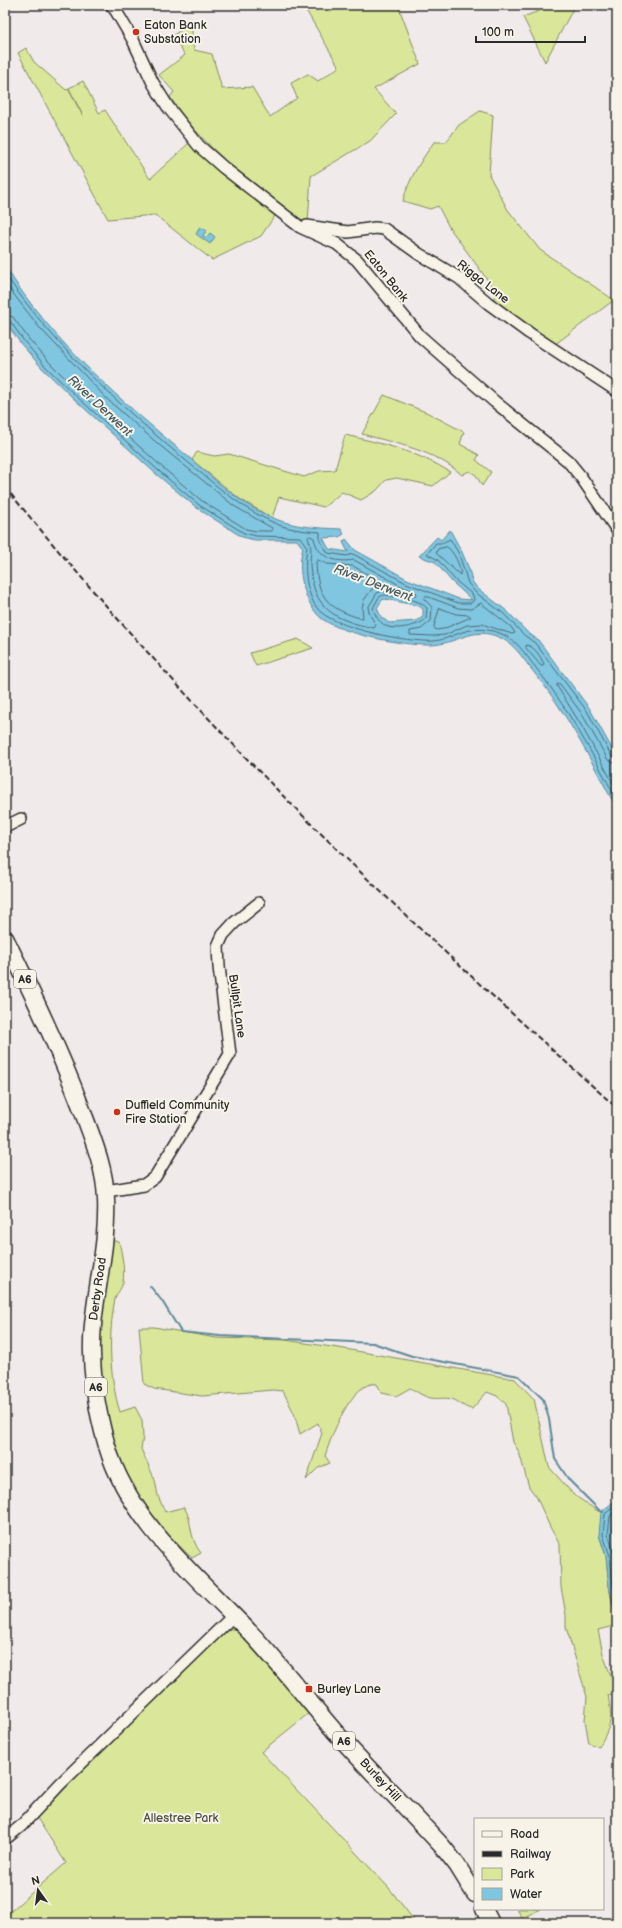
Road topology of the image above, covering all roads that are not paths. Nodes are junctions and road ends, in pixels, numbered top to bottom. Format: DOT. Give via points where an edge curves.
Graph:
graph roads {
  1 [pos="111,5"];
  2 [pos="300,227"];
  3 [pos="617,391"];
  4 [pos="617,530"];
  5 [pos="21,818"];
  6 [pos="5,827"];
  7 [pos="259,903"];
  8 [pos="5,938"];
  9 [pos="106,1191"];
  10 [pos="234,1615"];
  11 [pos="5,1838"];
  12 [pos="474,1892"];
  13 [pos="484,1910"];
  14 [pos="491,1923"];
  1 -- 2 [label="street, Eaton Bank" via="135,44 157,90 186,132 224,168"];
  2 -- 3 [label="street, Rigga Lane" via="348,232 384,229 418,254 459,278 529,333"];
  2 -- 4 [label="street, Eaton Bank" via="337,244 357,260 420,336 495,402 568,461"];
  5 -- 6 [label="street"];
  7 -- 9 [label="street, Bullpit Lane" via="234,923 223,935 218,946 218,967 230,1054 155,1177 144,1184"];
  8 -- 9 [label="highway, Derby Road / A6" via="70,1076 98,1155"];
  9 -- 10 [label="highway, Derby Road / A6" via="105,1229 92,1340 98,1401 107,1446 122,1483 143,1518"];
  10 -- 11 [label="street" via="60,1784 21,1826"];
  10 -- 12 [label="highway, Burley Hill / A6" via="337,1733 442,1846"];
  13 -- 14 [label="highway"];
}
